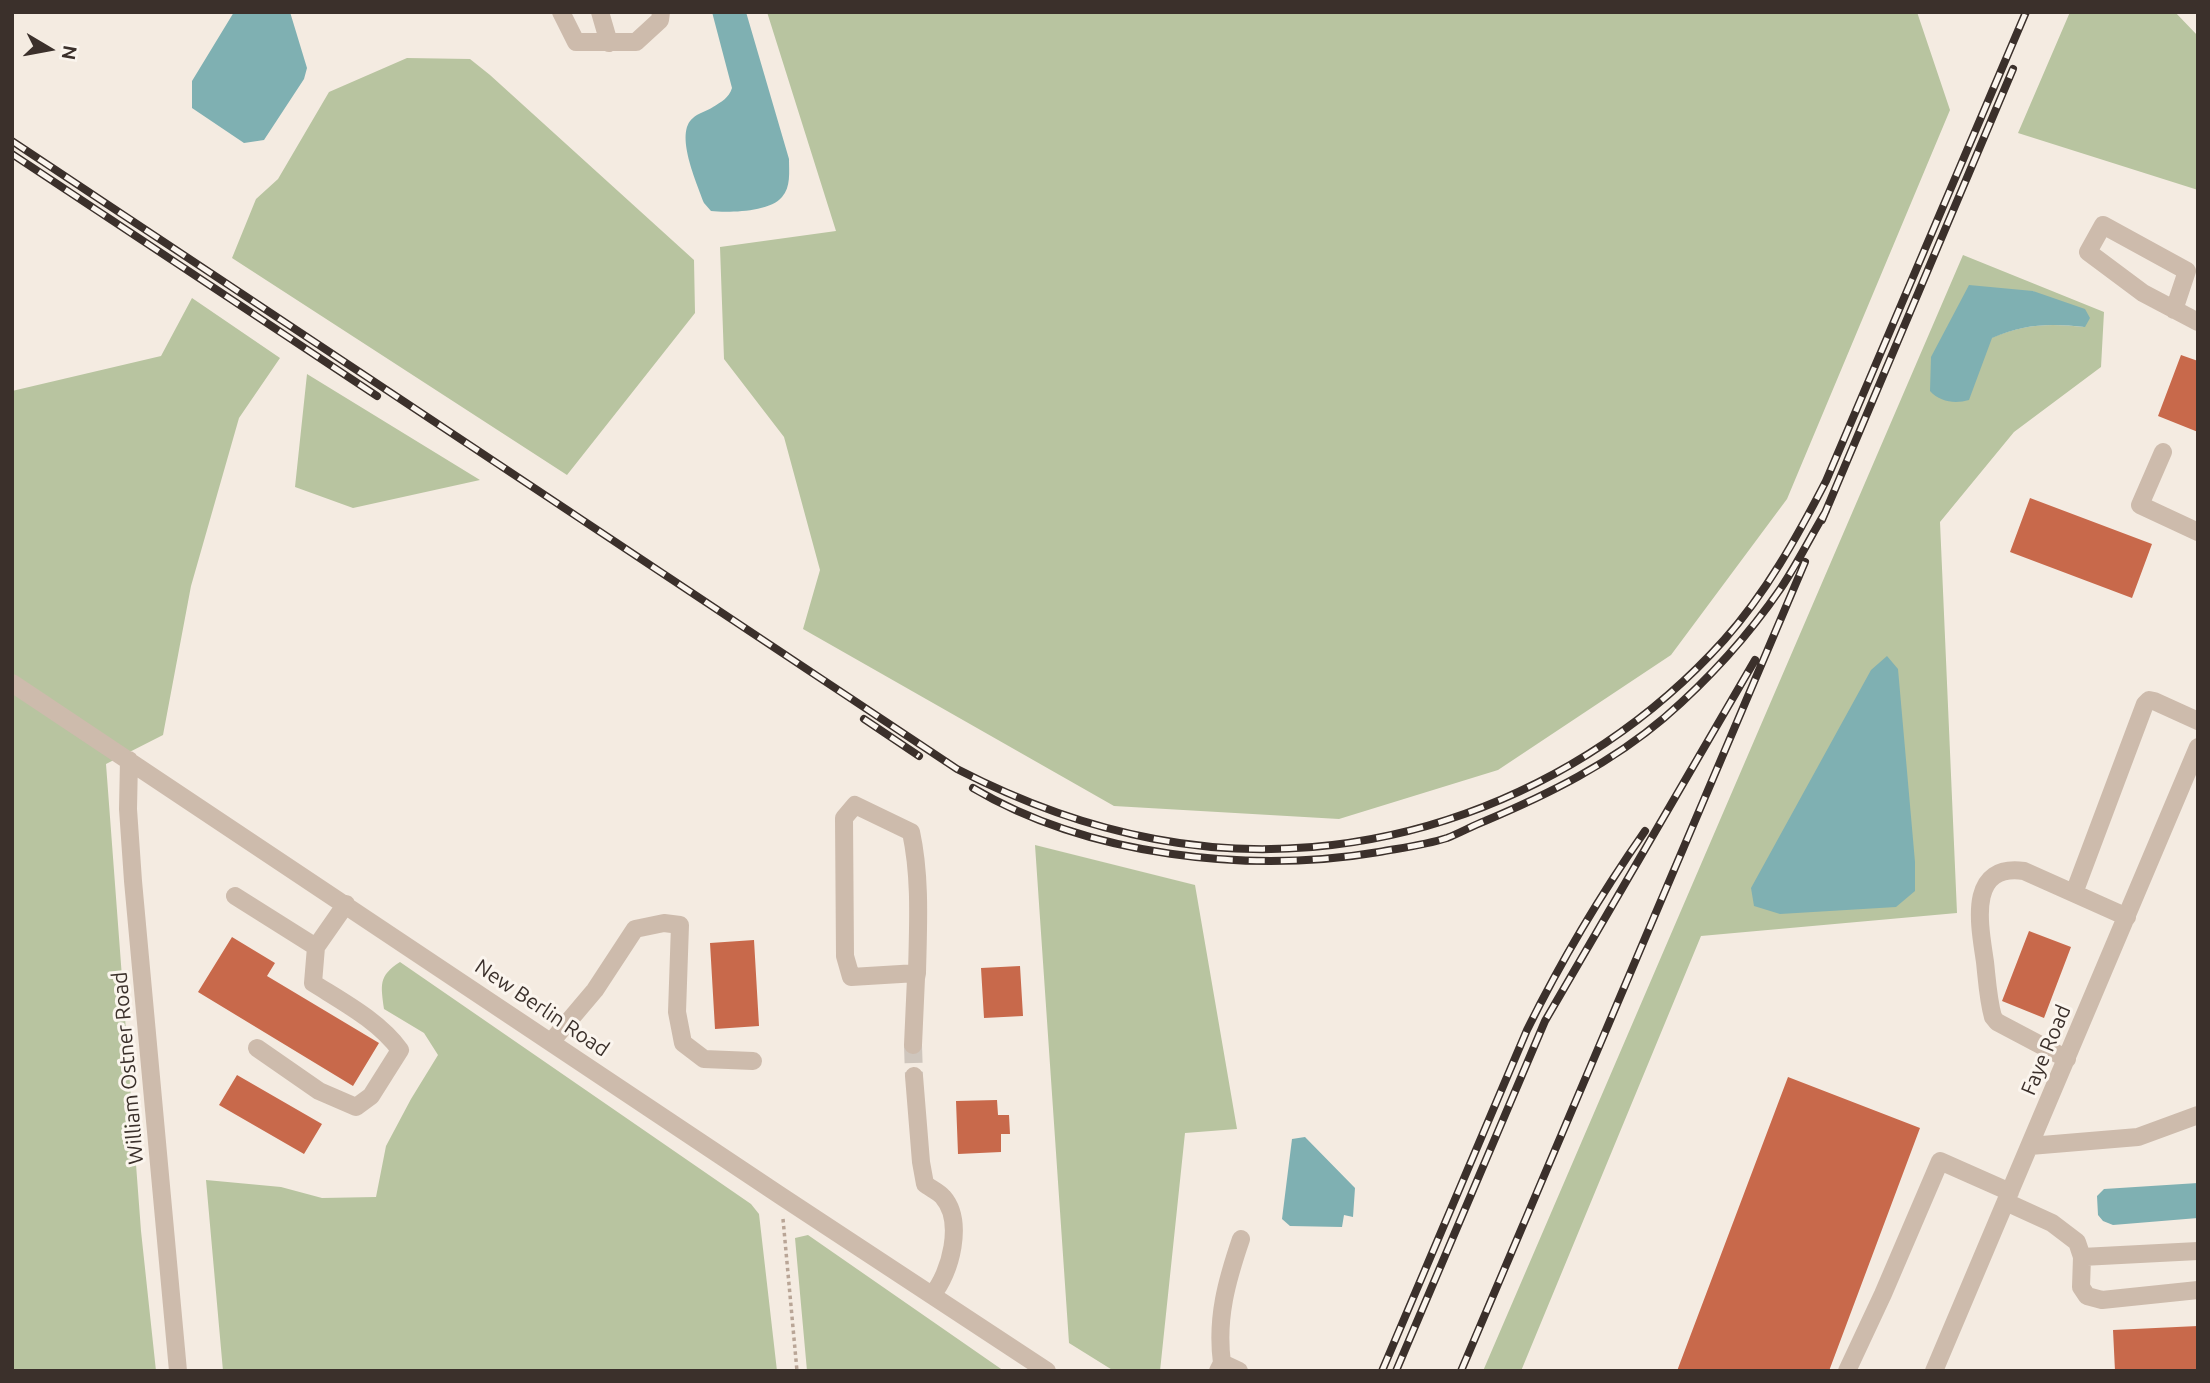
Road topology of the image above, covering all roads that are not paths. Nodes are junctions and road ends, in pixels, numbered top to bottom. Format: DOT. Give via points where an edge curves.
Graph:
graph roads {
  1 [pos="561,12"];
  2 [pos="600,12"];
  3 [pos="661,12"];
  4 [pos="609,43"];
  5 [pos="2174,310"];
  6 [pos="2198,322"];
  7 [pos="2163,453"];
  8 [pos="2198,533"];
  9 [pos="12,683"];
  10 [pos="2198,720"];
  11 [pos="2198,747"];
  12 [pos="129,760"];
  13 [pos="2074,893"];
  14 [pos="235,897"];
  15 [pos="346,904"];
  16 [pos="2127,916"];
  17 [pos="316,947"];
  18 [pos="917,973"];
  19 [pos="551,1042"];
  20 [pos="913,1045"];
  21 [pos="257,1048"];
  22 [pos="2067,1059"];
  23 [pos="753,1061"];
  24 [pos="914,1076"];
  25 [pos="2198,1115"];
  26 [pos="2030,1146"];
  27 [pos="2008,1197"];
  28 [pos="1241,1239"];
  29 [pos="2198,1251"];
  30 [pos="2082,1257"];
  31 [pos="2198,1290"];
  32 [pos="932,1295"];
  33 [pos="1220,1367"];
  34 [pos="178,1371"];
  35 [pos="1047,1371"];
  36 [pos="1239,1371"];
  37 [pos="1847,1371"];
  38 [pos="1934,1371"];
  1 -- 4 [label="street" via="576,42"];
  2 -- 4 [label="street"];
  3 -- 4 [label="street" via="660,20 636,42"];
  5 -- 5 [label="street" via="2088,253 2103,225 2187,271"];
  5 -- 6 [label="street"];
  7 -- 8 [label="street" via="2140,505"];
  9 -- 12 [label="street, New Berlin Road"];
  10 -- 13 [label="street" via="2154,701 2145,704"];
  11 -- 16 [label="street, Faye Road"];
  12 -- 15 [label="street, New Berlin Road"];
  12 -- 34 [label="street, William Ostner Road" via="133,881"];
  13 -- 16 [label="street"];
  13 -- 22 [label="street" via="2008,870 1984,887 1979,917 1993,1017"];
  14 -- 17 [label="street"];
  15 -- 17 [label="street"];
  15 -- 19 [label="street, New Berlin Road"];
  16 -- 22 [label="street, Faye Road"];
  17 -- 21 [label="street" via="313,984 389,1036 400,1050 371,1096 356,1107 320,1091"];
  18 -- 18 [label="street" via="911,832 855,805 844,818 845,956 851,977"];
  18 -- 20 [label="street"];
  19 -- 23 [label="street" via="595,990 635,929 664,923 680,925 677,1012 683,1043 704,1059"];
  19 -- 32 [label="street, New Berlin Road"];
  22 -- 26 [label="street, Faye Road"];
  24 -- 32 [label="street" via="925,1184 944,1197 954,1242 941,1285"];
  25 -- 26 [label="street" via="2138,1137"];
  26 -- 27 [label="street, Faye Road"];
  27 -- 30 [label="street" via="2077,1242"];
  27 -- 37 [label="street" via="1940,1161"];
  27 -- 38 [label="street, Faye Road"];
  28 -- 33 [label="street" via="1224,1291"];
  29 -- 30 [label="street"];
  30 -- 31 [label="street" via="2081,1287 2087,1296 2102,1300"];
  32 -- 35 [label="street, New Berlin Road"];
  33 -- 36 [label="street"];
}
